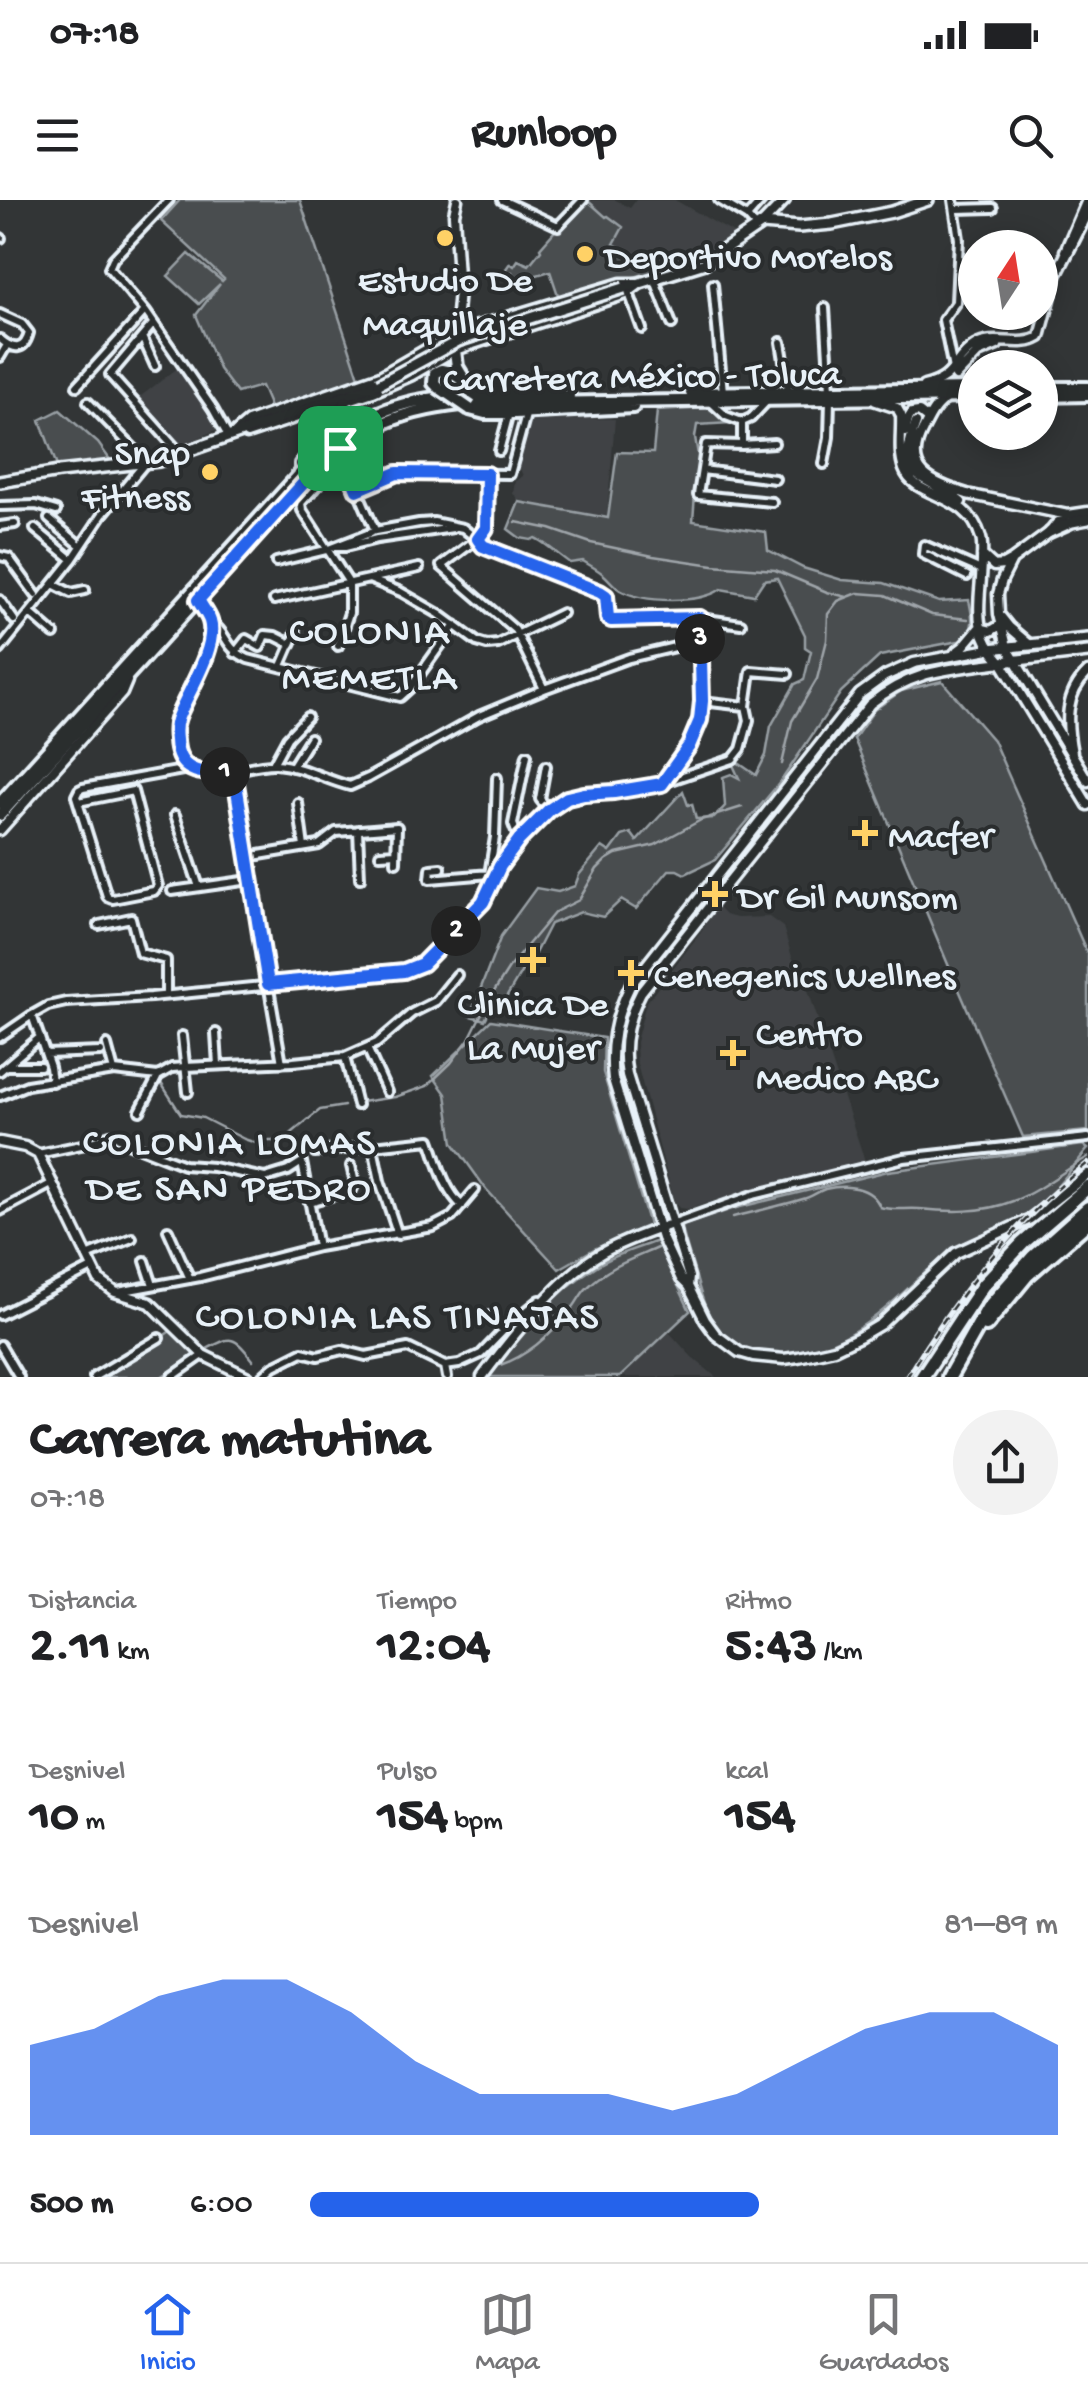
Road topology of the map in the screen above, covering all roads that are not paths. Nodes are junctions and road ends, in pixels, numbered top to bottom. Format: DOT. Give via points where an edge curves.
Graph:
graph roads {
  1 [pos="169,200"];
  2 [pos="457,200"];
  3 [pos="502,200"];
  4 [pos="583,200"];
  5 [pos="720,200"];
  6 [pos="762,200"];
  7 [pos="785,200"];
  8 [pos="928,200"];
  9 [pos="953,200"];
  10 [pos="1086,200"];
  11 [pos="993,208"];
  12 [pos="956,210"];
  13 [pos="1088,212"];
  14 [pos="747,217"];
  15 [pos="759,226"];
  16 [pos="1058,270"];
  17 [pos="654,278"];
  18 [pos="641,282"];
  19 [pos="713,284"];
  20 [pos="626,291"];
  21 [pos="825,308"];
  22 [pos="145,310"];
  23 [pos="0,314"];
  24 [pos="508,318"];
  25 [pos="153,324"];
  26 [pos="672,324"];
  27 [pos="642,329"];
  28 [pos="512,330"];
  29 [pos="1042,330"];
  30 [pos="456,334"];
  31 [pos="142,337"];
  32 [pos="3,342"];
  33 [pos="781,342"];
  34 [pos="455,350"];
  35 [pos="0,357"];
  36 [pos="155,366"];
  37 [pos="954,373"];
  38 [pos="412,375"];
  39 [pos="436,380"];
  40 [pos="77,386"];
  41 [pos="958,389"];
  42 [pos="905,390"];
  43 [pos="789,391"];
  44 [pos="1088,391"];
  45 [pos="552,392"];
  46 [pos="724,392"];
  47 [pos="1058,392"];
  48 [pos="830,395"];
  49 [pos="566,396"];
  50 [pos="949,397"];
  51 [pos="958,397"];
  52 [pos="866,398"];
  53 [pos="769,399"];
  54 [pos="667,400"];
  55 [pos="709,400"];
  56 [pos="346,401"];
  57 [pos="88,402"];
  58 [pos="526,416"];
  59 [pos="508,417"];
  60 [pos="928,419"];
  61 [pos="742,422"];
  62 [pos="916,424"];
  63 [pos="230,436"];
  64 [pos="774,443"];
  65 [pos="742,445"];
  66 [pos="901,450"];
  67 [pos="499,451"];
  68 [pos="342,453"];
  69 [pos="181,454"];
  70 [pos="145,463"];
  71 [pos="824,464"];
  72 [pos="702,470"];
  73 [pos="487,474"];
  74 [pos="775,478"];
  75 [pos="0,482"];
  76 [pos="357,490"];
  77 [pos="772,502"];
  78 [pos="273,504"];
  79 [pos="0,506"];
  80 [pos="966,510"];
  81 [pos="56,511"];
  82 [pos="1068,515"];
  83 [pos="1088,516"];
  84 [pos="50,519"];
  85 [pos="15,524"];
  86 [pos="0,526"];
  87 [pos="35,529"];
  88 [pos="1050,532"];
  89 [pos="376,535"];
  90 [pos="478,539"];
  91 [pos="80,544"];
  92 [pos="326,550"];
  93 [pos="982,554"];
  94 [pos="0,556"];
  95 [pos="69,557"];
  96 [pos="1012,560"];
  97 [pos="276,562"];
  98 [pos="419,568"];
  99 [pos="981,570"];
  100 [pos="967,576"];
  101 [pos="369,579"];
  102 [pos="349,583"];
  103 [pos="53,584"];
  104 [pos="85,590"];
  105 [pos="36,595"];
  106 [pos="0,600"];
  107 [pos="198,600"];
  108 [pos="274,600"];
  109 [pos="30,613"];
  110 [pos="562,613"];
  111 [pos="700,618"];
  112 [pos="1001,619"];
  113 [pos="14,620"];
  114 [pos="211,622"];
  115 [pos="742,624"];
  116 [pos="268,625"];
  117 [pos="455,625"];
  118 [pos="979,628"];
  119 [pos="296,632"];
  120 [pos="54,634"];
  121 [pos="518,634"];
  122 [pos="265,635"];
  123 [pos="1088,639"];
  124 [pos="700,641"];
  125 [pos="290,644"];
  126 [pos="338,646"];
  127 [pos="1030,646"];
  128 [pos="1007,647"];
  129 [pos="989,648"];
  130 [pos="0,650"];
  131 [pos="1088,652"];
  132 [pos="235,653"];
  133 [pos="952,654"];
  134 [pos="1014,660"];
  135 [pos="1001,662"];
  136 [pos="281,667"];
  137 [pos="130,672"];
  138 [pos="1088,672"];
  139 [pos="788,674"];
  140 [pos="1025,678"];
  141 [pos="1015,685"];
  142 [pos="544,689"];
  143 [pos="702,701"];
  144 [pos="746,706"];
  145 [pos="307,717"];
  146 [pos="310,738"];
  147 [pos="527,755"];
  148 [pos="1073,757"];
  149 [pos="274,764"];
  150 [pos="546,766"];
  151 [pos="292,767"];
  152 [pos="189,769"];
  153 [pos="234,771"];
  154 [pos="497,778"];
  155 [pos="1088,782"];
  156 [pos="662,784"];
  157 [pos="1080,792"];
  158 [pos="774,801"];
  159 [pos="78,802"];
  160 [pos="0,803"];
  161 [pos="298,803"];
  162 [pos="1088,804"];
  163 [pos="549,810"];
  164 [pos="786,810"];
  165 [pos="0,815"];
  166 [pos="175,815"];
  167 [pos="0,830"];
  168 [pos="358,830"];
  169 [pos="519,840"];
  170 [pos="304,847"];
  171 [pos="380,854"];
  172 [pos="247,857"];
  173 [pos="441,868"];
  174 [pos="492,874"];
  175 [pos="360,878"];
  176 [pos="250,880"];
  177 [pos="198,887"];
  178 [pos="172,891"];
  179 [pos="99,925"];
  180 [pos="457,975"];
  181 [pos="268,984"];
  182 [pos="166,996"];
  183 [pos="32,1014"];
  184 [pos="216,1033"];
  185 [pos="182,1036"];
  186 [pos="40,1037"];
  187 [pos="0,1038"];
  188 [pos="367,1048"];
  189 [pos="46,1054"];
  190 [pos="345,1058"];
  191 [pos="282,1063"];
  192 [pos="218,1065"];
  193 [pos="40,1066"];
  194 [pos="185,1067"];
  195 [pos="3,1069"];
  196 [pos="114,1072"];
  197 [pos="158,1076"];
  198 [pos="52,1082"];
  199 [pos="188,1092"];
  200 [pos="386,1092"];
  201 [pos="0,1096"];
  202 [pos="357,1104"];
  203 [pos="140,1111"];
  204 [pos="1088,1138"];
  205 [pos="0,1142"];
  206 [pos="373,1147"];
  207 [pos="315,1152"];
  208 [pos="38,1154"];
  209 [pos="351,1166"];
  210 [pos="1088,1174"];
  211 [pos="53,1183"];
  212 [pos="1088,1187"];
  213 [pos="475,1190"];
  214 [pos="308,1202"];
  215 [pos="462,1206"];
  216 [pos="1088,1208"];
  217 [pos="0,1211"];
  218 [pos="1088,1222"];
  219 [pos="674,1223"];
  220 [pos="660,1229"];
  221 [pos="168,1230"];
  222 [pos="398,1235"];
  223 [pos="132,1238"];
  224 [pos="318,1247"];
  225 [pos="87,1256"];
  226 [pos="145,1261"];
  227 [pos="92,1268"];
  228 [pos="190,1278"];
  229 [pos="153,1285"];
  230 [pos="688,1286"];
  231 [pos="115,1292"];
  232 [pos="540,1300"];
  233 [pos="0,1315"];
  234 [pos="490,1316"];
  235 [pos="502,1331"];
  236 [pos="159,1338"];
  237 [pos="0,1346"];
  238 [pos="961,1354"];
  239 [pos="203,1355"];
  240 [pos="446,1366"];
  241 [pos="20,1377"];
  242 [pos="94,1377"];
  243 [pos="172,1377"];
  244 [pos="248,1377"];
  245 [pos="262,1377"];
  246 [pos="447,1377"];
  247 [pos="482,1377"];
  248 [pos="922,1377"];
  249 [pos="949,1377"];
  1 -- 22 [label="street" via="110,264"];
  2 -- 30 [label="street"];
  3 -- 4 [label="street" via="558,226"];
  5 -- 14 [label="street"];
  6 -- 14 [label="street"];
  7 -- 15 [label="street"];
  8 -- 15 [label="main road" via="832,224"];
  9 -- 12 [label="street"];
  10 -- 16 [label="street"];
  11 -- 12 [label="street"];
  12 -- 37 [label="street" via="956,302 943,320"];
  13 -- 16 [label="main road"];
  14 -- 15 [label="street"];
  15 -- 17 [label="main road" via="705,263"];
  17 -- 18 [label="main road"];
  17 -- 26 [label="street"];
  18 -- 20 [label="main road"];
  18 -- 24 [label="street" via="621,282"];
  19 -- 46 [label="street"];
  20 -- 27 [label="street"];
  20 -- 28 [label="street"];
  20 -- 63 [label="main road, bridge" via="458,342 378,384"];
  21 -- 48 [label="street"];
  22 -- 25 [label="street"];
  22 -- 40 [label="street"];
  23 -- 32 [label="street" via="29,333 20,348"];
  24 -- 28 [label="street"];
  24 -- 30 [label="street"];
  25 -- 31 [label="street"];
  25 -- 63 [label="street"];
  28 -- 34 [label="street"];
  29 -- 37 [label="street" via="1030,342 982,350"];
  30 -- 34 [label="street"];
  30 -- 63 [label="street" via="380,376 248,422"];
  31 -- 36 [label="street"];
  31 -- 69 [label="street" via="110,375"];
  32 -- 35 [label="street"];
  33 -- 43 [label="street"];
  34 -- 38 [label="street"];
  34 -- 39 [label="street"];
  34 -- 45 [label="main road" via="467,379"];
  37 -- 42 [label="street"];
  38 -- 39 [label="street"];
  38 -- 56 [label="street"];
  39 -- 45 [label="main road" via="441,370 466,384"];
  39 -- 54 [label="main road, bridge" via="459,404 485,413"];
  41 -- 42 [label="main road, Carretera México - Toluca"];
  42 -- 48 [label="main road, Carretera México - Toluca"];
  43 -- 46 [label="main road, Carretera México - Toluca"];
  43 -- 48 [label="main road, Carretera México - Toluca"];
  44 -- 47 [label="main road"];
  45 -- 49 [label="main road"];
  46 -- 49 [label="main road, Carretera México - Toluca"];
  48 -- 52 [label="main road, Carretera México - Toluca"];
  48 -- 53 [label="main road, Carretera México - Toluca"];
  48 -- 71 [label="street"];
  49 -- 78 [label="main road, Carretera México - Toluca" via="474,395 394,407 336,440"];
  50 -- 51 [label="main road, Carretera México - Toluca"];
  50 -- 52 [label="main road, Carretera México - Toluca"];
  50 -- 60 [label="street"];
  52 -- 66 [label="street" via="897,408"];
  53 -- 55 [label="main road, Carretera México - Toluca"];
  53 -- 61 [label="street"];
  54 -- 55 [label="main road, Carretera México - Toluca"];
  54 -- 68 [label="main road, Carretera México - Toluca" via="438,406 372,427"];
  55 -- 61 [label="street"];
  56 -- 63 [label="street"];
  56 -- 78 [label="main road" via="333,430"];
  57 -- 70 [label="street"];
  58 -- 73 [label="street" via="512,472"];
  59 -- 67 [label="street"];
  60 -- 66 [label="street" via="912,413"];
  60 -- 82 [label="street" via="914,450 929,477 967,494"];
  61 -- 65 [label="street"];
  62 -- 80 [label="street" via="909,466"];
  63 -- 69 [label="main road"];
  64 -- 65 [label="street"];
  65 -- 72 [label="street" via="706,444"];
  66 -- 80 [label="street" via="913,482"];
  68 -- 76 [label="street"];
  68 -- 92 [label="street" via="300,503"];
  68 -- 107 [label="main road, Carretera México - Toluca" via="309,477"];
  69 -- 70 [label="main road"];
  70 -- 75 [label="main road"];
  70 -- 91 [label="street"];
  72 -- 74 [label="street"];
  72 -- 77 [label="street" via="698,495"];
  73 -- 76 [label="street" via="397,473"];
  73 -- 90 [label="street" via="486,528"];
  76 -- 89 [label="street"];
  78 -- 160 [label="main road, Carretera México - Toluca"];
  79 -- 81 [label="street"];
  80 -- 93 [label="street"];
  82 -- 83 [label="street"];
  82 -- 88 [label="street"];
  83 -- 88 [label="main road"];
  84 -- 91 [label="street"];
  85 -- 86 [label="street"];
  87 -- 95 [label="street"];
  88 -- 96 [label="street"];
  89 -- 90 [label="street" via="434,522"];
  89 -- 92 [label="street"];
  90 -- 111 [label="street" via="600,592 611,620"];
  90 -- 121 [label="street" via="441,566"];
  91 -- 103 [label="street"];
  92 -- 97 [label="street"];
  92 -- 102 [label="street"];
  93 -- 96 [label="street" via="994,566"];
  93 -- 99 [label="street"];
  94 -- 105 [label="street" via="9,558"];
  96 -- 112 [label="street" via="998,594"];
  98 -- 101 [label="street"];
  99 -- 100 [label="street" via="924,545 923,554"];
  99 -- 118 [label="street"];
  101 -- 102 [label="street"];
  101 -- 117 [label="street"];
  102 -- 108 [label="street"];
  102 -- 126 [label="street" via="349,613"];
  103 -- 104 [label="street" via="71,593"];
  103 -- 109 [label="street"];
  106 -- 113 [label="street"];
  107 -- 114 [label="street"];
  107 -- 137 [label="main road, Carretera México - Toluca"];
  109 -- 120 [label="street"];
  109 -- 130 [label="street"];
  110 -- 121 [label="street"];
  111 -- 115 [label="street"];
  111 -- 124 [label="street"];
  112 -- 118 [label="street" via="991,632"];
  112 -- 127 [label="street"];
  112 -- 128 [label="street"];
  114 -- 132 [label="street"];
  114 -- 152 [label="street" via="205,659 176,722 179,758"];
  116 -- 122 [label="street"];
  117 -- 121 [label="street" via="487,645"];
  117 -- 136 [label="street" via="404,695"];
  118 -- 129 [label="street"];
  118 -- 133 [label="street"];
  119 -- 125 [label="street"];
  121 -- 142 [label="street"];
  122 -- 125 [label="street"];
  122 -- 132 [label="street" via="260,647 246,638"];
  123 -- 127 [label="main road"];
  124 -- 142 [label="street"];
  124 -- 143 [label="street"];
  125 -- 136 [label="street"];
  127 -- 128 [label="main road"];
  128 -- 129 [label="main road"];
  128 -- 134 [label="street"];
  129 -- 133 [label="street"];
  129 -- 135 [label="street"];
  131 -- 134 [label="main road"];
  132 -- 136 [label="street"];
  133 -- 158 [label="street" via="914,662 860,694"];
  134 -- 135 [label="main road"];
  134 -- 140 [label="street"];
  135 -- 141 [label="street"];
  135 -- 164 [label="street" via="916,676 890,688"];
  137 -- 165 [label="main road, Carretera México - Toluca"];
  137 -- 167 [label="street" via="122,692"];
  138 -- 148 [label="street" via="1069,706"];
  139 -- 144 [label="street" via="751,671"];
  140 -- 141 [label="street"];
  140 -- 148 [label="street"];
  141 -- 157 [label="street"];
  142 -- 151 [label="street" via="479,716 357,784"];
  143 -- 144 [label="street"];
  143 -- 156 [label="street" via="689,746"];
  144 -- 156 [label="street" via="746,734 733,759"];
  145 -- 149 [label="street"];
  146 -- 151 [label="street"];
  147 -- 169 [label="street" via="513,824"];
  148 -- 155 [label="street"];
  149 -- 151 [label="street"];
  149 -- 153 [label="street"];
  150 -- 163 [label="street" via="540,800"];
  152 -- 153 [label="street"];
  152 -- 159 [label="street" via="83,788"];
  153 -- 172 [label="street"];
  154 -- 174 [label="street"];
  155 -- 157 [label="street"];
  156 -- 163 [label="street" via="584,794"];
  157 -- 162 [label="street"];
  158 -- 164 [label="street"];
  158 -- 220 [label="street" via="638,974 616,1020 613,1079"];
  159 -- 159 [label="street" via="133,791 157,889 108,898"];
  161 -- 170 [label="street"];
  163 -- 169 [label="street"];
  164 -- 219 [label="street" via="640,992 628,1023 627,1075"];
  166 -- 177 [label="street"];
  168 -- 170 [label="street"];
  168 -- 171 [label="street" via="397,827 396,857"];
  168 -- 175 [label="street"];
  169 -- 174 [label="street"];
  170 -- 172 [label="street"];
  172 -- 176 [label="street"];
  173 -- 174 [label="street" via="431,869 430,878"];
  174 -- 181 [label="street" via="483,902 422,964"];
  176 -- 177 [label="street"];
  176 -- 181 [label="street"];
  177 -- 178 [label="street"];
  179 -- 182 [label="street" via="132,918 140,953 166,960"];
  180 -- 188 [label="street" via="436,1000"];
  181 -- 182 [label="street"];
  181 -- 191 [label="street"];
  182 -- 183 [label="street" via="66,1002"];
  183 -- 186 [label="street"];
  183 -- 187 [label="street"];
  184 -- 192 [label="street"];
  185 -- 194 [label="street"];
  186 -- 189 [label="street"];
  186 -- 195 [label="street"];
  188 -- 190 [label="street"];
  188 -- 200 [label="street"];
  189 -- 196 [label="street" via="104,1048"];
  189 -- 198 [label="street"];
  190 -- 191 [label="street"];
  190 -- 202 [label="street"];
  191 -- 192 [label="street"];
  192 -- 194 [label="street"];
  193 -- 195 [label="street"];
  194 -- 197 [label="street"];
  194 -- 199 [label="street"];
  196 -- 197 [label="street"];
  196 -- 198 [label="street"];
  197 -- 203 [label="street"];
  198 -- 201 [label="street"];
  204 -- 219 [label="street" via="904,1158 753,1195"];
  205 -- 208 [label="street"];
  206 -- 207 [label="street"];
  206 -- 215 [label="street" via="430,1140 442,1177"];
  206 -- 222 [label="street"];
  208 -- 211 [label="street"];
  208 -- 214 [label="street" via="110,1135 184,1165 264,1178 302,1162"];
  209 -- 214 [label="street" via="352,1190"];
  210 -- 230 [label="street" via="1030,1219 956,1253 881,1324 834,1349 784,1360 740,1352 716,1335"];
  211 -- 217 [label="street"];
  211 -- 225 [label="street"];
  212 -- 248 [label="highway" via="983,1285"];
  213 -- 215 [label="street"];
  214 -- 224 [label="street"];
  215 -- 222 [label="street" via="433,1227"];
  216 -- 238 [label="highway" via="988,1308"];
  218 -- 238 [label="highway" via="1027,1275"];
  219 -- 220 [label="street"];
  219 -- 230 [label="street"];
  220 -- 230 [label="street"];
  220 -- 247 [label="street" via="580,1268"];
  221 -- 228 [label="street"];
  222 -- 224 [label="street"];
  223 -- 225 [label="street"];
  224 -- 228 [label="street"];
  225 -- 227 [label="street"];
  226 -- 229 [label="street"];
  227 -- 231 [label="street"];
  227 -- 233 [label="street"];
  228 -- 229 [label="street"];
  229 -- 231 [label="street"];
  231 -- 239 [label="street" via="150,1303"];
  232 -- 235 [label="street"];
  234 -- 235 [label="street"];
  235 -- 240 [label="street" via="481,1354"];
  236 -- 242 [label="street"];
  237 -- 241 [label="street"];
  238 -- 249 [label="highway"];
  239 -- 243 [label="street"];
  239 -- 244 [label="street"];
  240 -- 245 [label="street" via="408,1348 366,1356 302,1352"];
  240 -- 246 [label="street"];
}
